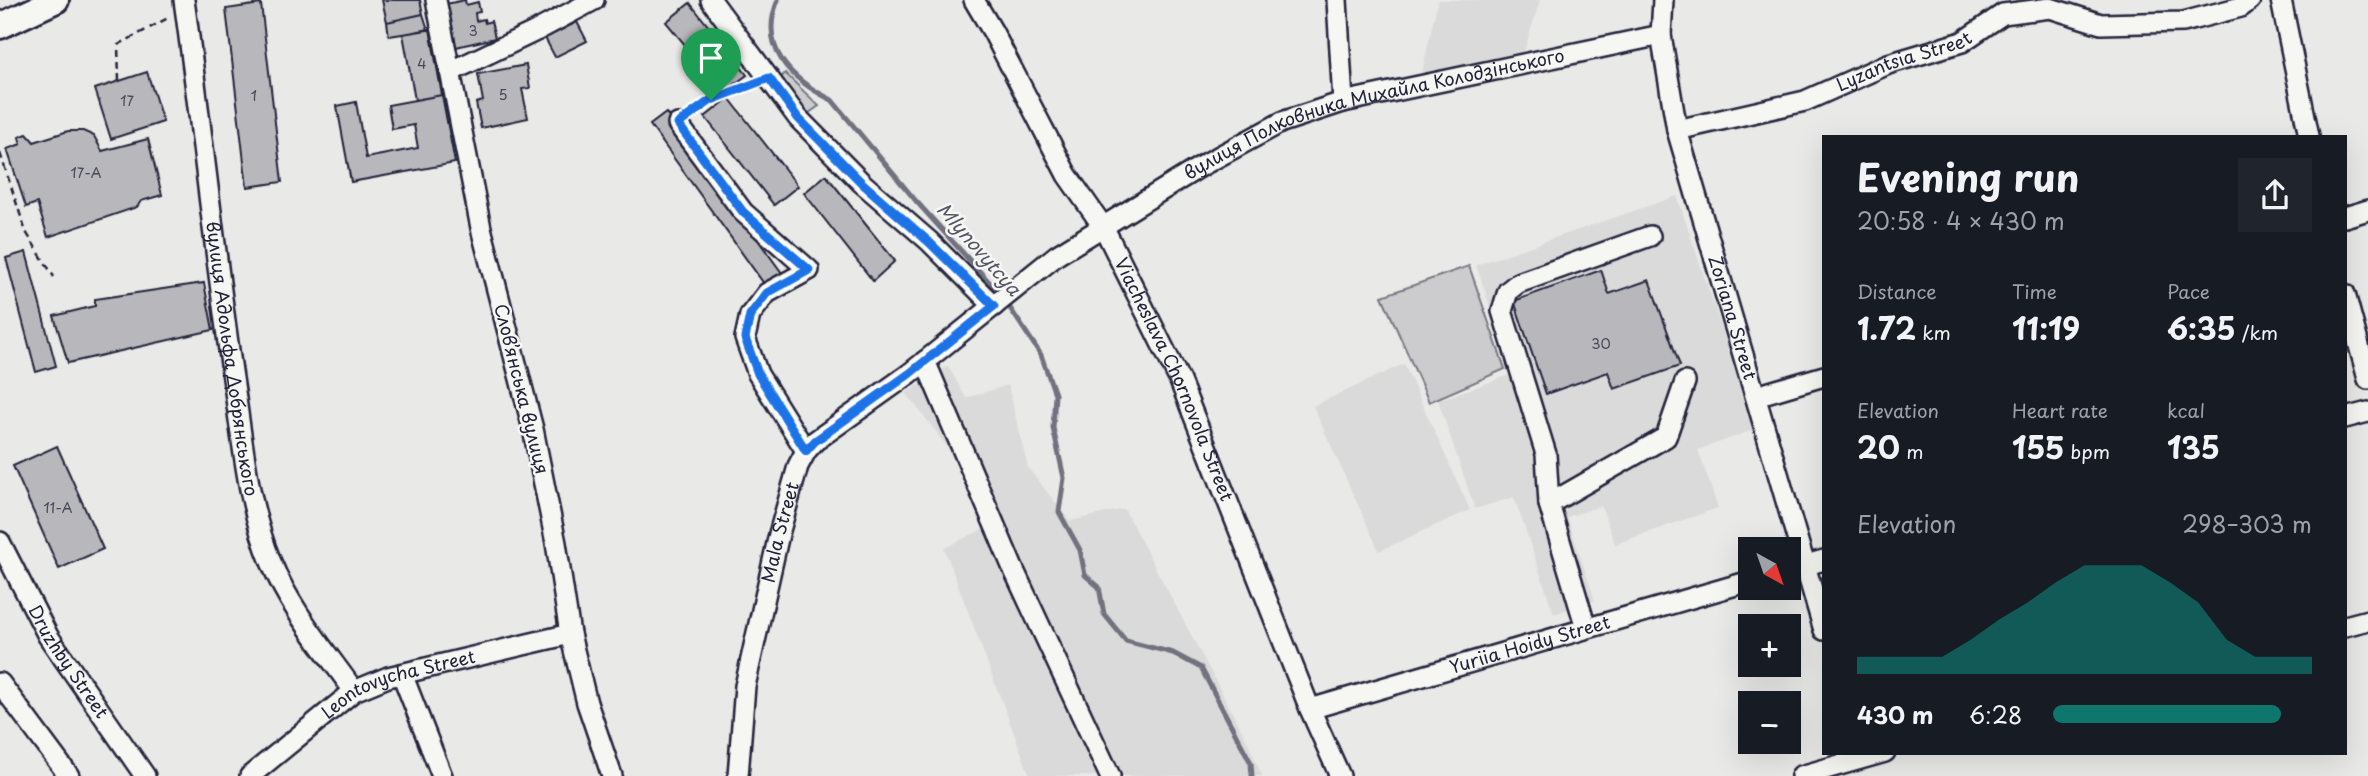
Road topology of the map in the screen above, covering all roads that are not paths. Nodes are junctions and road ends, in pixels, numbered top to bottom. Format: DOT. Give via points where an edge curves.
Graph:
graph roads {
  1 [pos="56,0"];
  2 [pos="436,0"];
  3 [pos="594,0"];
  4 [pos="711,0"];
  5 [pos="974,0"];
  6 [pos="1338,0"];
  7 [pos="1663,0"];
  8 [pos="2250,0"];
  9 [pos="2281,0"];
  10 [pos="185,3"];
  11 [pos="1999,7"];
  12 [pos="0,26"];
  13 [pos="1661,35"];
  14 [pos="452,71"];
  15 [pos="1343,102"];
  16 [pos="678,124"];
  17 [pos="1677,130"];
  18 [pos="2309,135"];
  19 [pos="2368,210"];
  20 [pos="2347,216"];
  21 [pos="1104,228"];
  22 [pos="1650,236"];
  23 [pos="2347,301"];
  24 [pos="994,306"];
  25 [pos="925,361"];
  26 [pos="1822,377"];
  27 [pos="2368,379"];
  28 [pos="1685,382"];
  29 [pos="1756,396"];
  30 [pos="2368,412"];
  31 [pos="2347,417"];
  32 [pos="806,451"];
  33 [pos="1549,504"];
  34 [pos="0,542"];
  35 [pos="1806,565"];
  36 [pos="1738,584"];
  37 [pos="2368,620"];
  38 [pos="1822,623"];
  39 [pos="2347,625"];
  40 [pos="1586,628"];
  41 [pos="570,634"];
  42 [pos="401,674"];
  43 [pos="0,683"];
  44 [pos="354,691"];
  45 [pos="1310,709"];
  46 [pos="1878,755"];
  47 [pos="1859,763"];
  48 [pos="69,776"];
  49 [pos="145,776"];
  50 [pos="250,776"];
  51 [pos="442,776"];
  52 [pos="612,776"];
  53 [pos="738,776"];
  54 [pos="1110,776"];
  55 [pos="1340,776"];
  56 [pos="1801,776"];
  1 -- 12 [label="main road"];
  2 -- 14 [label="street, Словʼянська вулиця"];
  3 -- 14 [label="street"];
  4 -- 24 [label="street" via="798,118"];
  5 -- 21 [label="street, Viacheslava Chornovola Street" via="1067,175"];
  6 -- 15 [label="street"];
  7 -- 13 [label="street, Zoriana Street"];
  8 -- 11 [label="street, Lyzantsia Street" via="2241,7 2183,22 2101,24 2050,8"];
  9 -- 18 [label="street"];
  10 -- 44 [label="street, вулиця Адольфа Добрянського" via="230,357 260,531 271,564 297,610"];
  11 -- 17 [label="street, Lyzantsia Street" via="1962,42 1888,64 1805,101"];
  13 -- 15 [label="street, вулиця Полковника Михайла Колодзінського"];
  13 -- 17 [label="street, Zoriana Street"];
  14 -- 41 [label="street, Словʼянська вулиця" via="481,228 533,429"];
  15 -- 21 [label="street, вулиця Полковника Михайла Колодзінського" via="1282,122"];
  16 -- 32 [label="street" via="743,212 809,270 767,293 750,315 745,338 758,374"];
  17 -- 29 [label="street, Zoriana Street"];
  19 -- 20 [label="street"];
  21 -- 24 [label="street, Mala Street" via="1057,255"];
  21 -- 45 [label="street, Viacheslava Chornovola Street" via="1180,381"];
  22 -- 33 [label="street" via="1518,283 1508,291 1502,311 1546,454"];
  23 -- 27 [label="street"];
  24 -- 25 [label="street, Mala Street"];
  25 -- 32 [label="street, Mala Street"];
  25 -- 54 [label="street" via="1012,566"];
  26 -- 29 [label="street"];
  28 -- 33 [label="street" via="1666,437"];
  29 -- 35 [label="street, Zoriana Street"];
  30 -- 31 [label="street"];
  32 -- 53 [label="street, Mala Street" via="779,534 745,686"];
  33 -- 40 [label="street"];
  34 -- 49 [label="street, Druzhby Street" via="48,636"];
  35 -- 38 [label="street, Zoriana Street"];
  36 -- 40 [label="street, Yuriia Hoidy Street"];
  37 -- 39 [label="street"];
  40 -- 45 [label="street, Yuriia Hoidy Street"];
  41 -- 42 [label="street, Leontovycha Street"];
  41 -- 52 [label="street, Словʼянська вулиця"];
  42 -- 44 [label="street, Leontovycha Street"];
  42 -- 51 [label="street"];
  43 -- 48 [label="street"];
  44 -- 50 [label="street, Leontovycha Street"];
  45 -- 55 [label="street, Viacheslava Chornovola Street"];
  46 -- 47 [label="street"];
  47 -- 56 [label="street"];
}
